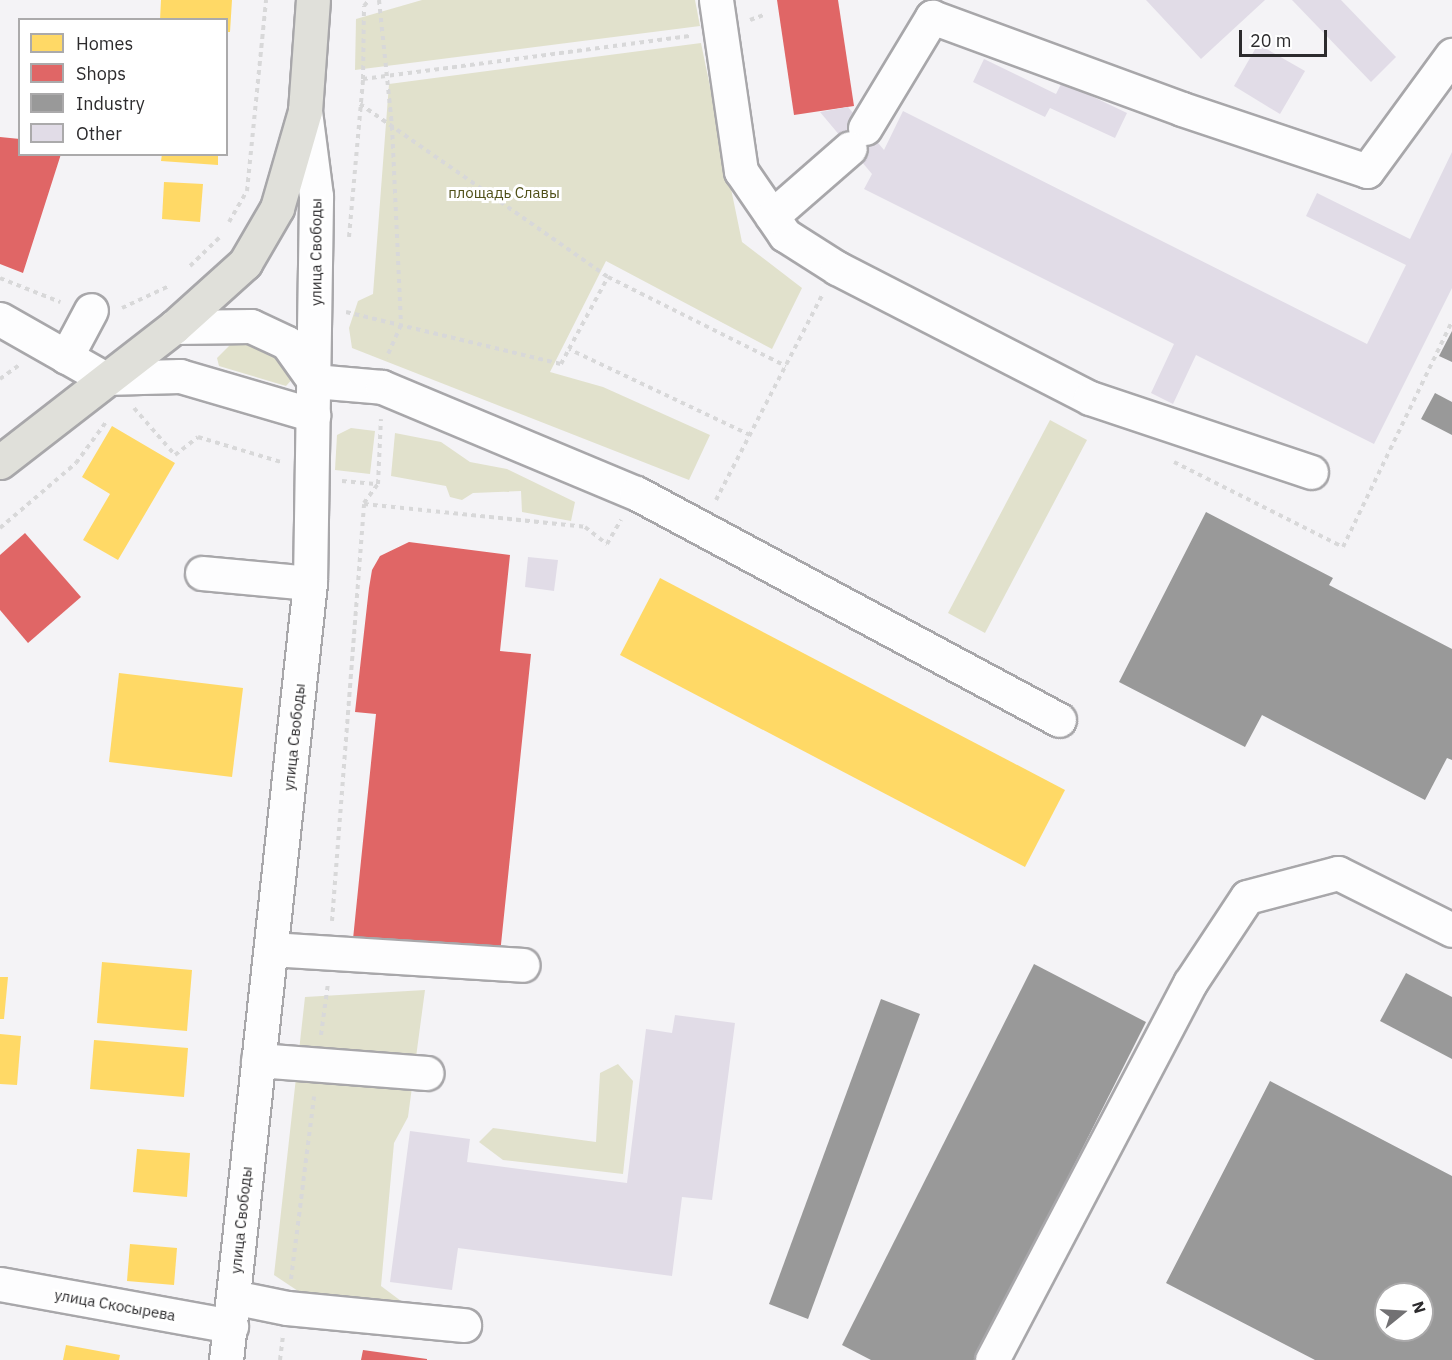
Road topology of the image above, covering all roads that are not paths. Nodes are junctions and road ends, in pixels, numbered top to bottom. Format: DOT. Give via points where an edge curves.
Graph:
graph roads {
  1 [pos="313,0"];
  2 [pos="716,0"];
  3 [pos="1452,55"];
  4 [pos="305,111"];
  5 [pos="772,216"];
  6 [pos="90,311"];
  7 [pos="0,319"];
  8 [pos="174,327"];
  9 [pos="66,357"];
  10 [pos="114,378"];
  11 [pos="314,381"];
  12 [pos="313,415"];
  13 [pos="0,462"];
  14 [pos="1311,472"];
  15 [pos="202,573"];
  16 [pos="310,583"];
  17 [pos="1059,720"];
  18 [pos="1452,930"];
  19 [pos="271,949"];
  20 [pos="522,965"];
  21 [pos="258,1060"];
  22 [pos="426,1073"];
  23 [pos="0,1284"];
  24 [pos="232,1312"];
  25 [pos="464,1325"];
  26 [pos="233,1360"];
  27 [pos="992,1360"];
  1 -- 4 [label="main road, улица Свободы"];
  2 -- 5 [label="street" via="741,171"];
  3 -- 5 [label="street" via="1367,171 1182,109 932,17 858,138"];
  4 -- 8 [label="main road, улица Свободы" via="278,208 250,254"];
  4 -- 11 [label="street, улица Свободы" via="316,195"];
  5 -- 14 [label="street" via="785,235 837,268 1090,398"];
  6 -- 9 [label="street"];
  7 -- 9 [label="street"];
  8 -- 10 [label="main road, улица Свободы"];
  8 -- 11 [label="street" via="251,326 287,344"];
  9 -- 10 [label="street"];
  10 -- 12 [label="street" via="180,376"];
  10 -- 13 [label="main road, улица Свободы"];
  11 -- 12 [label="street, улица Свободы"];
  11 -- 17 [label="street" via="383,374 636,493"];
  12 -- 16 [label="street, улица Свободы"];
  15 -- 16 [label="street"];
  16 -- 19 [label="street, улица Свободы"];
  18 -- 27 [label="street" via="1338,873 1247,897 1190,983"];
  19 -- 20 [label="street"];
  19 -- 21 [label="street, улица Свободы"];
  21 -- 22 [label="street"];
  21 -- 24 [label="street, улица Свободы"];
  23 -- 24 [label="street, улица Скосырева"];
  24 -- 25 [label="street, улица Скосырева" via="287,1308"];
  24 -- 26 [label="street, улица Свободы"];
}
